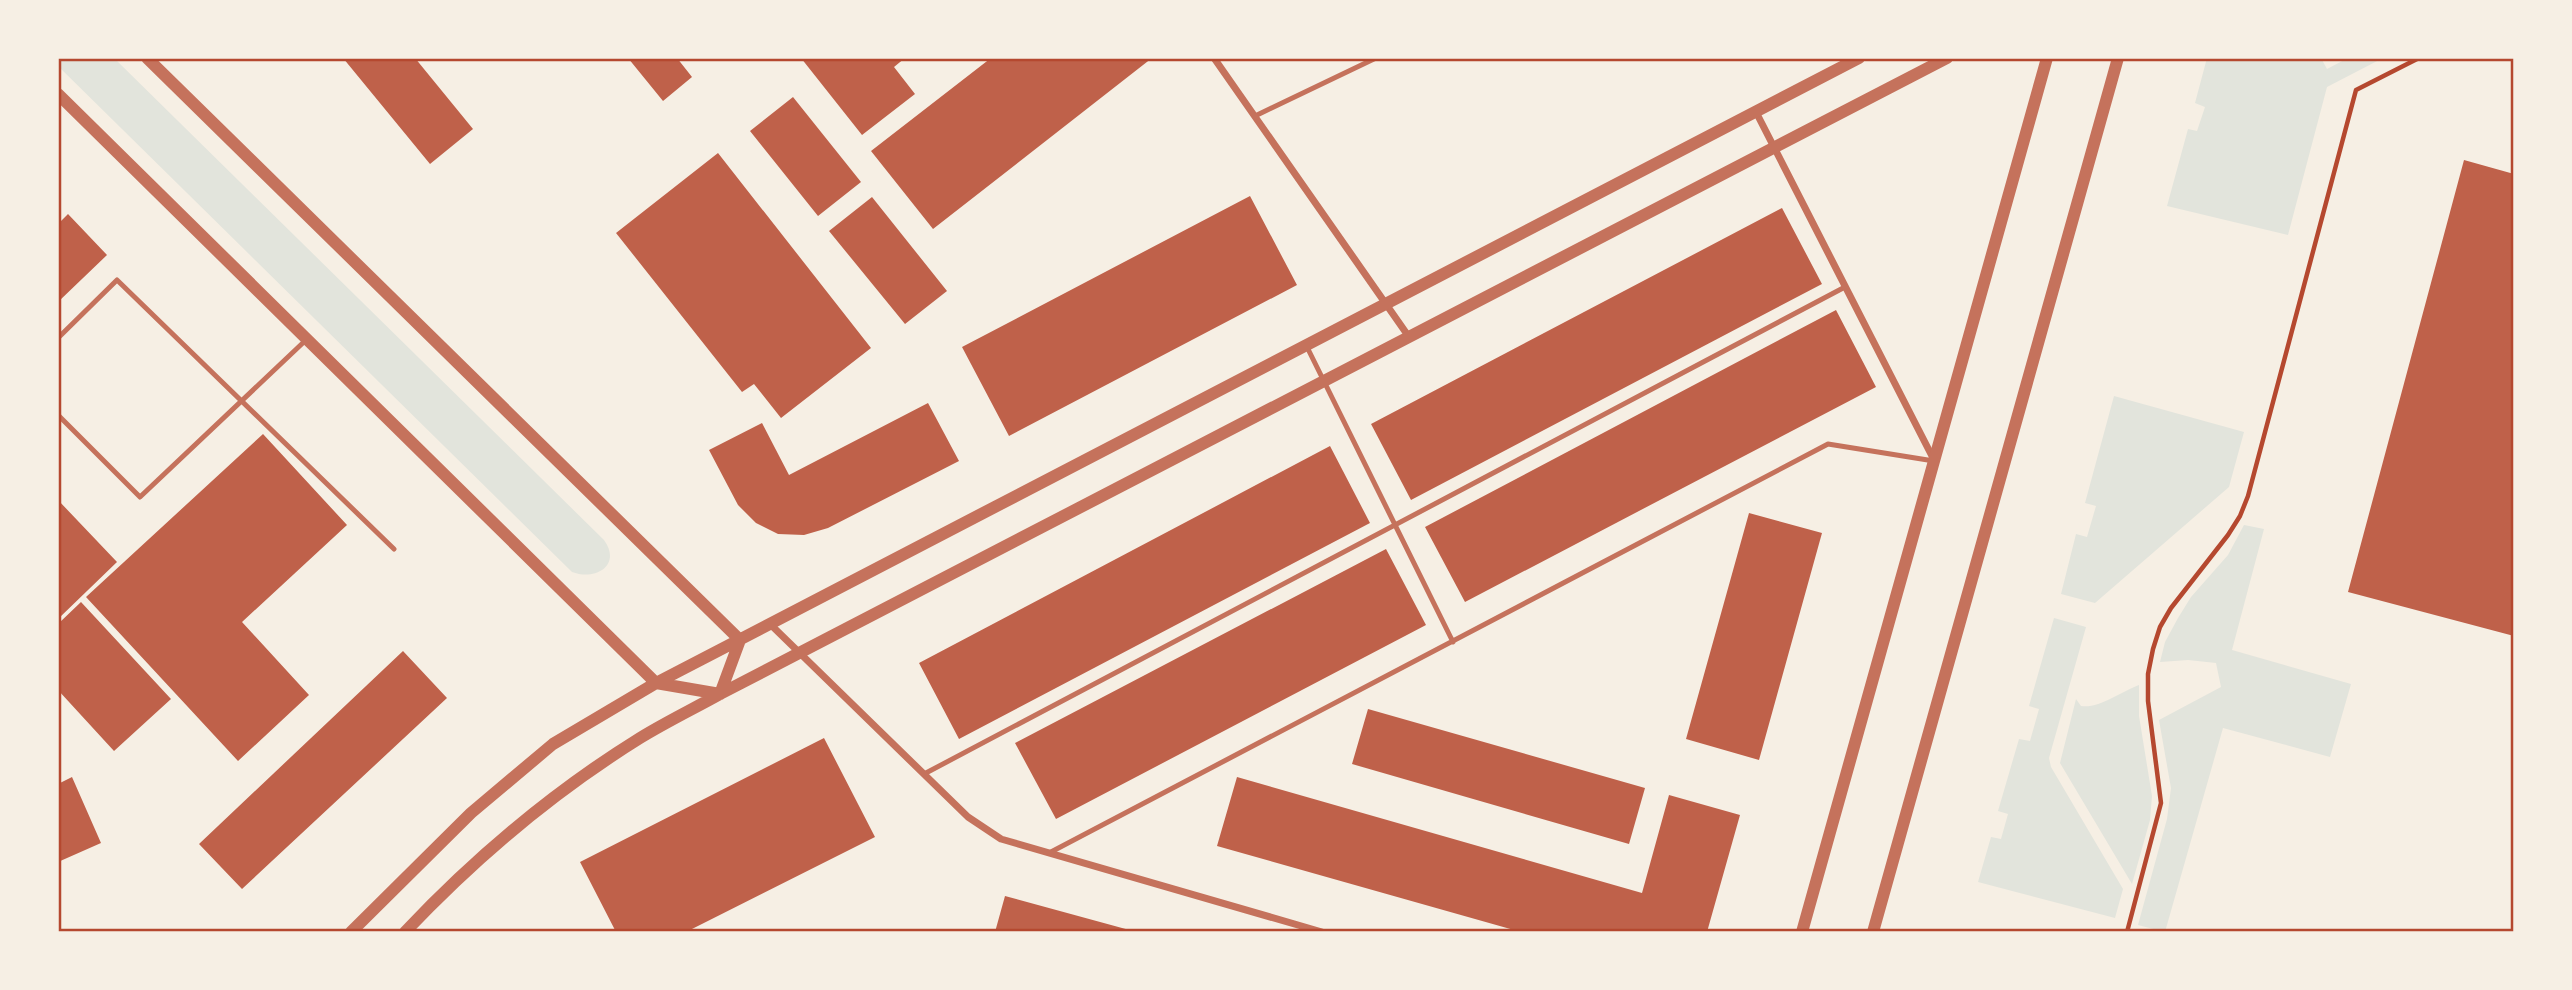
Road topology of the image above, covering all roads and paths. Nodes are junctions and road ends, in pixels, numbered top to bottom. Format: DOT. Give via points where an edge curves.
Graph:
graph roads {
  1 [pos="147,58"];
  2 [pos="1214,58"];
  3 [pos="1376,58"];
  4 [pos="1859,58"];
  5 [pos="1947,58"];
  6 [pos="2047,58"];
  7 [pos="2118,58"];
  8 [pos="2419,58"];
  9 [pos="58,94"];
  10 [pos="1756,111"];
  11 [pos="1255,116"];
  12 [pos="1774,147"];
  13 [pos="1845,287"];
  14 [pos="1387,303"];
  15 [pos="1409,337"];
  16 [pos="58,338"];
  17 [pos="307,339"];
  18 [pos="1306,345"];
  19 [pos="1324,381"];
  20 [pos="241,402"];
  21 [pos="58,415"];
  22 [pos="1934,461"];
  23 [pos="1395,525"];
  24 [pos="394,549"];
  25 [pos="770,624"];
  26 [pos="740,640"];
  27 [pos="1453,642"];
  28 [pos="801,653"];
  29 [pos="656,683"];
  30 [pos="720,694"];
  31 [pos="924,774"];
  32 [pos="1047,854"];
  33 [pos="351,932"];
  34 [pos="405,932"];
  35 [pos="1322,932"];
  36 [pos="1802,932"];
  37 [pos="1873,932"];
  38 [pos="2127,932"];
  1 -- 26 [label="street"];
  2 -- 11 [label="street"];
  3 -- 11 [label="lane"];
  4 -- 10 [label="street"];
  5 -- 12 [label="street"];
  6 -- 22 [label="street"];
  7 -- 37 [label="street"];
  8 -- 38 [label="path" via="2356,90 2248,495 2228,535 2160,627 2148,674 2148,701 2161,803"];
  9 -- 17 [label="street"];
  10 -- 12 [label="street"];
  10 -- 14 [label="street"];
  11 -- 14 [label="street"];
  12 -- 13 [label="street"];
  12 -- 15 [label="street"];
  13 -- 22 [label="street"];
  13 -- 23 [label="lane"];
  14 -- 15 [label="street"];
  14 -- 18 [label="street"];
  15 -- 19 [label="street"];
  16 -- 20 [label="lane" via="117,280"];
  17 -- 20 [label="lane"];
  17 -- 29 [label="street"];
  18 -- 19 [label="lane"];
  18 -- 25 [label="street"];
  19 -- 23 [label="lane"];
  19 -- 28 [label="street"];
  20 -- 21 [label="lane" via="140,497"];
  20 -- 24 [label="lane"];
  22 -- 27 [label="lane" via="1828,444"];
  22 -- 36 [label="street"];
  23 -- 27 [label="lane"];
  23 -- 31 [label="lane"];
  25 -- 26 [label="street"];
  25 -- 28 [label="street"];
  26 -- 29 [label="street"];
  26 -- 30 [label="street"];
  27 -- 32 [label="lane"];
  28 -- 30 [label="street"];
  28 -- 31 [label="street"];
  29 -- 30 [label="street"];
  29 -- 33 [label="street" via="553,744 471,813"];
  30 -- 34 [label="street" via="572,784 509,832"];
  31 -- 32 [label="street" via="968,817 1001,839"];
  32 -- 35 [label="street"];
}
